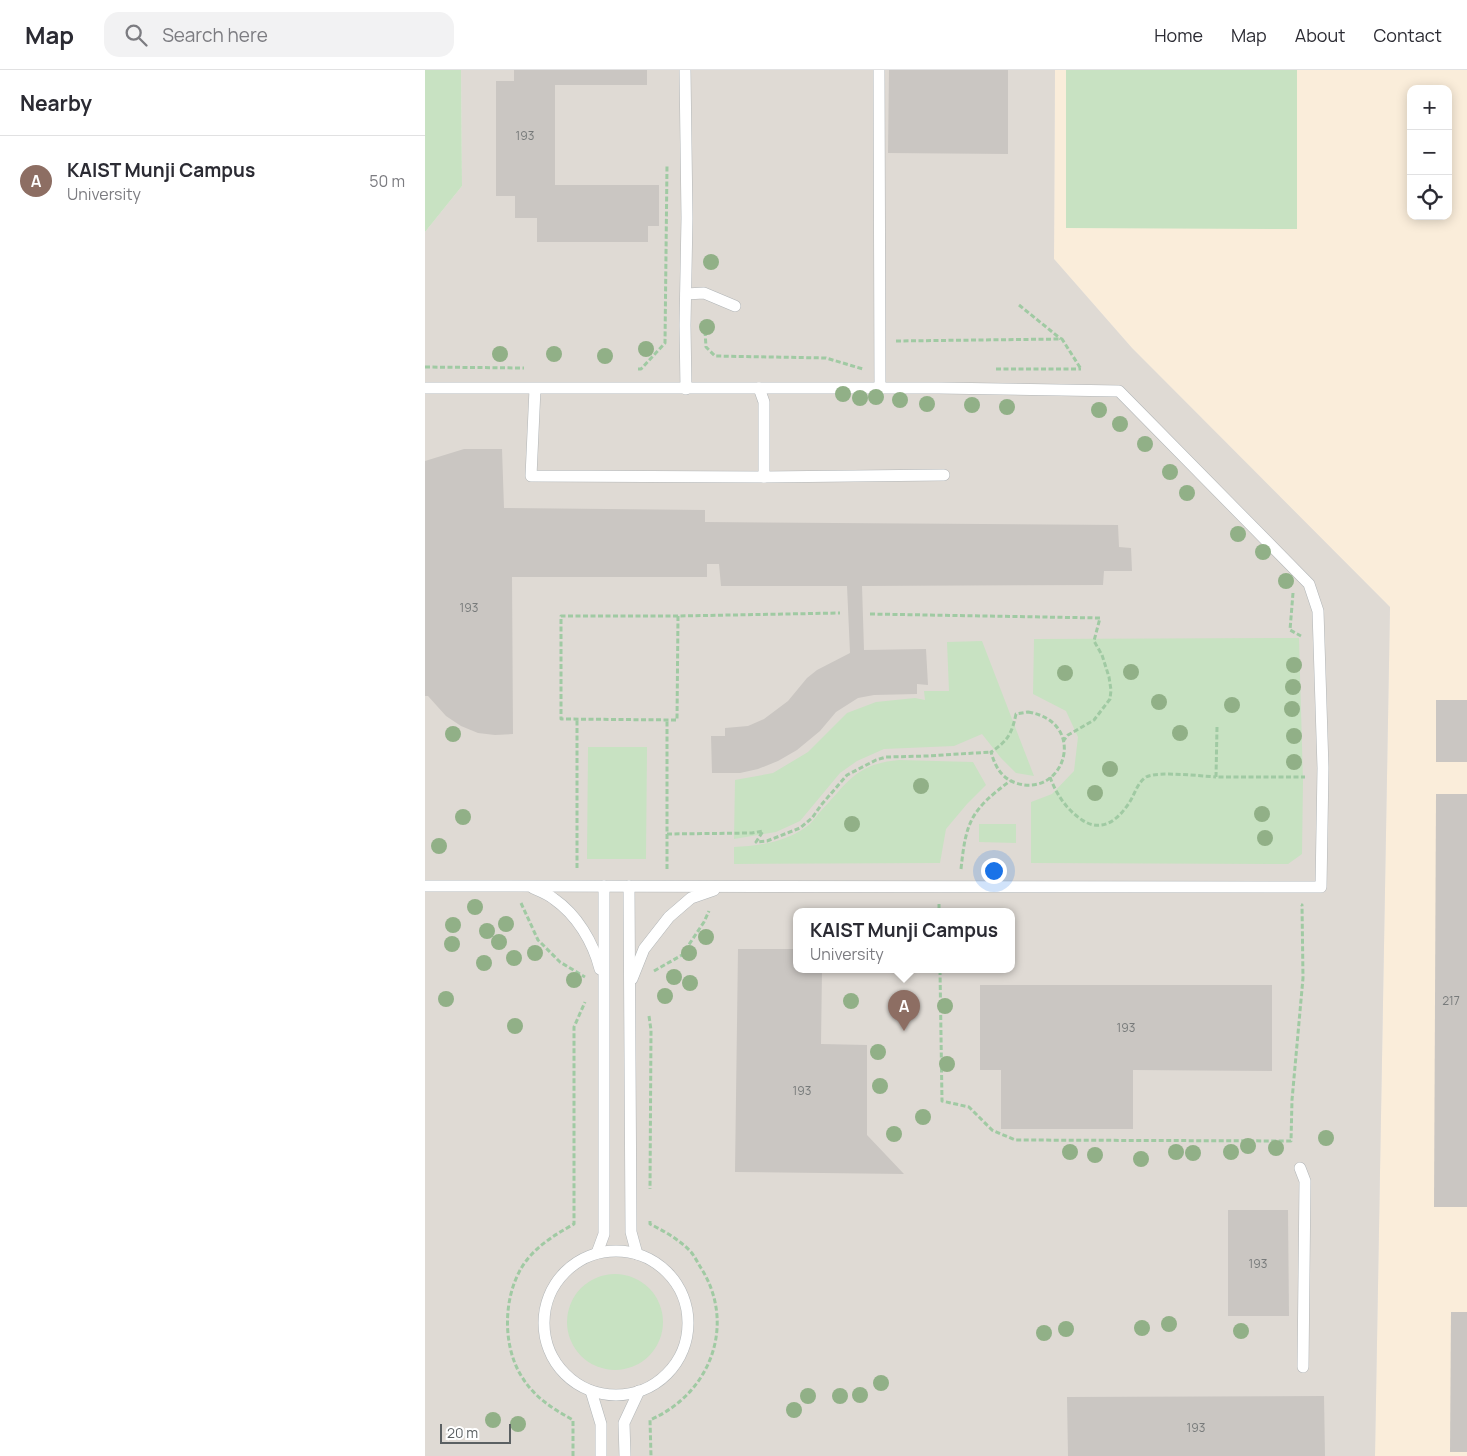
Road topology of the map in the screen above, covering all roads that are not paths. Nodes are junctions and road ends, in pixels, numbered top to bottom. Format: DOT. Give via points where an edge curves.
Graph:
graph roads {
  1 [pos="685,70"];
  2 [pos="879,70"];
  3 [pos="686,294"];
  4 [pos="735,306"];
  5 [pos="425,388"];
  6 [pos="759,388"];
  7 [pos="535,389"];
  8 [pos="686,389"];
  9 [pos="881,389"];
  10 [pos="944,475"];
  11 [pos="764,477"];
  12 [pos="425,886"];
  13 [pos="530,886"];
  14 [pos="604,886"];
  15 [pos="629,886"];
  16 [pos="723,886"];
  17 [pos="604,983"];
  18 [pos="630,983"];
  19 [pos="1300,1168"];
  20 [pos="597,1253"];
  21 [pos="637,1254"];
  22 [pos="1303,1367"];
  23 [pos="591,1391"];
  24 [pos="639,1391"];
  25 [pos="601,1456"];
  26 [pos="625,1456"];
  1 -- 3 [label="lane"];
  2 -- 9 [label="lane"];
  3 -- 4 [label="lane" via="704,293"];
  3 -- 8 [label="lane"];
  5 -- 7 [label="lane"];
  6 -- 8 [label="lane"];
  6 -- 9 [label="lane"];
  6 -- 11 [label="lane" via="764,402"];
  7 -- 8 [label="lane"];
  7 -- 11 [label="lane" via="531,476"];
  9 -- 16 [label="lane" via="1119,391 1309,584 1318,611 1323,768 1321,887"];
  10 -- 11 [label="lane"];
  12 -- 13 [label="lane"];
  13 -- 14 [label="lane"];
  13 -- 17 [label="lane" via="554,898 572,915 597,957"];
  14 -- 15 [label="lane"];
  14 -- 17 [label="lane"];
  15 -- 16 [label="lane"];
  15 -- 18 [label="lane"];
  16 -- 18 [label="lane" via="691,898 669,917 644,949"];
  17 -- 20 [label="lane" via="604,1234"];
  18 -- 21 [label="lane" via="631,1232"];
  19 -- 22 [label="lane" via="1305,1181"];
  20 -- 21 [label="lane" via="624,1251"];
  20 -- 23 [label="lane" via="576,1262 559,1278 548,1297 543,1320 545,1342 555,1363 571,1380"];
  21 -- 24 [label="lane" via="651,1260 673,1280 681,1293 688,1322 682,1351 675,1365 652,1385"];
  23 -- 24 [label="lane" via="615,1395"];
  23 -- 25 [label="lane" via="601,1424"];
  24 -- 26 [label="lane" via="624,1423"];
}
